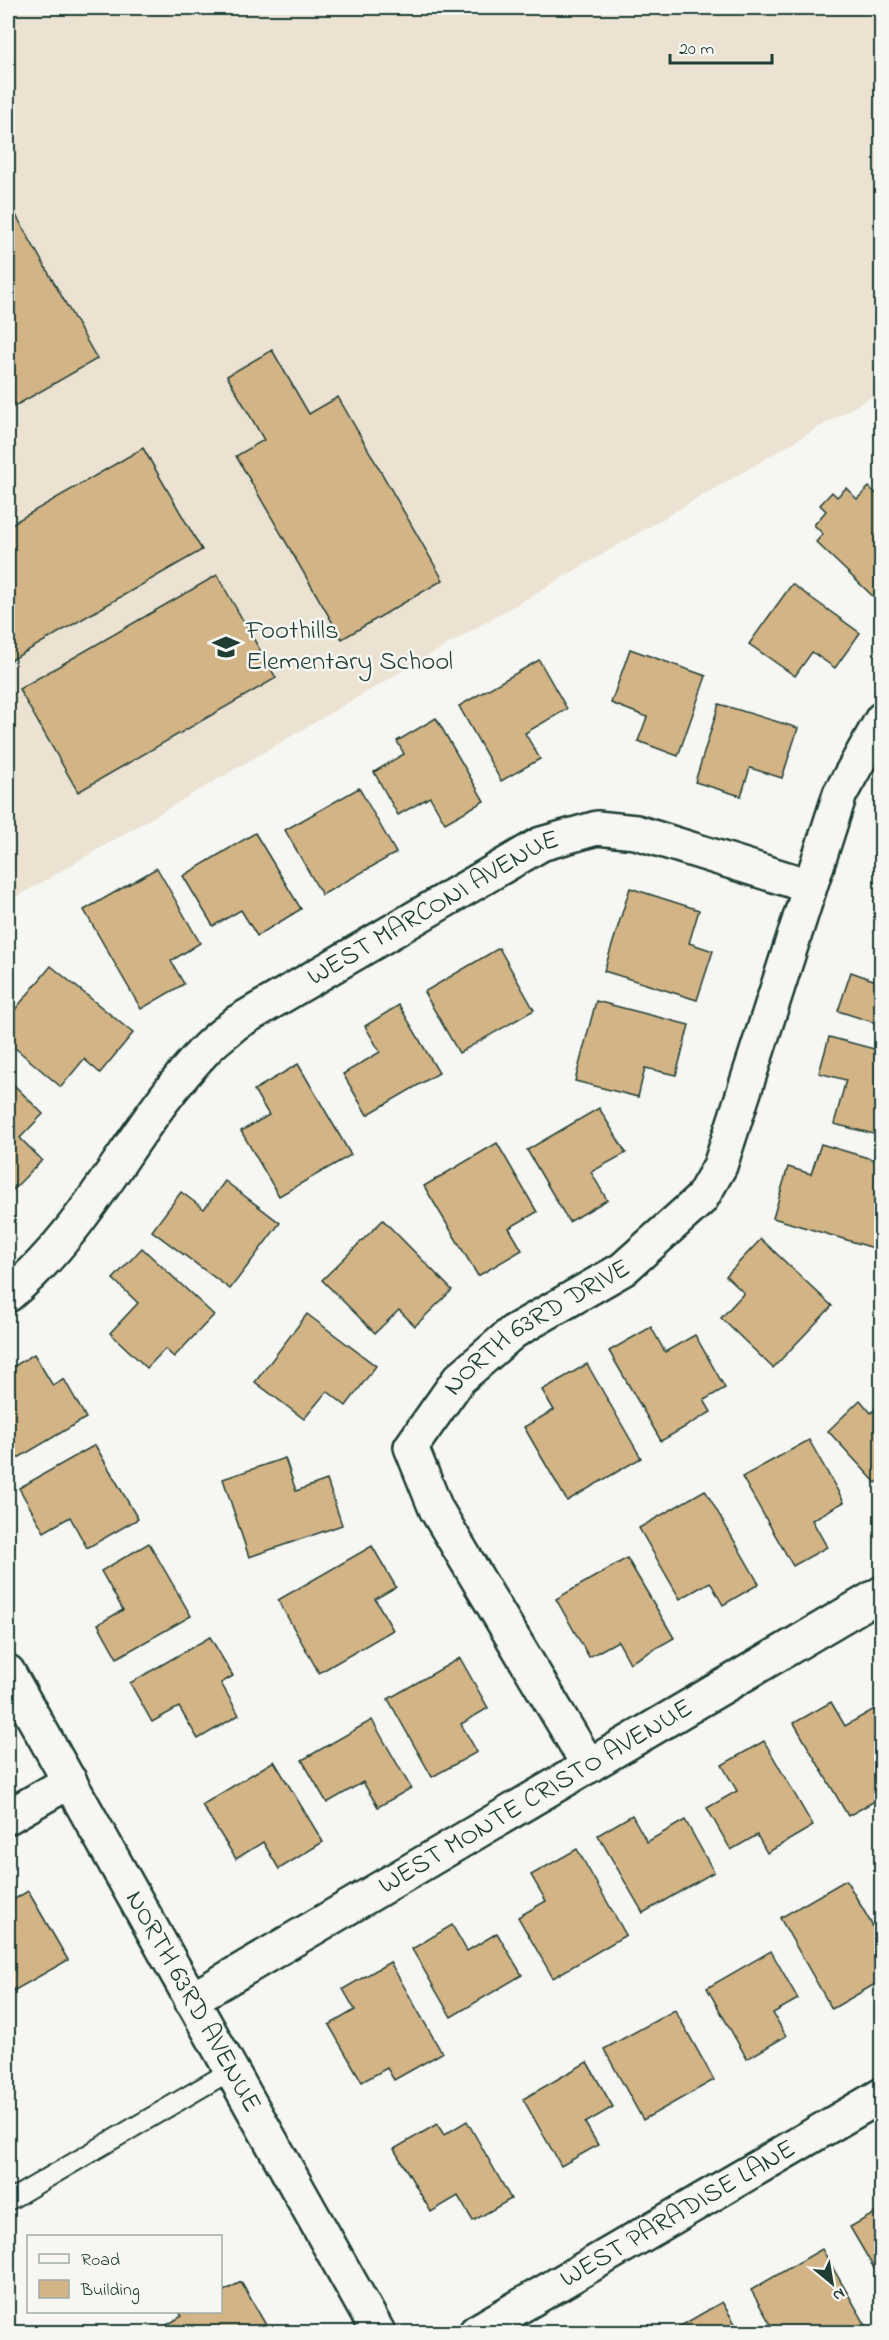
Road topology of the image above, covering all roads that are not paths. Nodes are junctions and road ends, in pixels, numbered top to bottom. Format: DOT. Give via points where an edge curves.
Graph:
graph roads {
  1 [pos="882,718"];
  2 [pos="809,886"];
  3 [pos="8,1295"];
  4 [pos="882,1593"];
  5 [pos="8,1672"];
  6 [pos="589,1766"];
  7 [pos="70,1781"];
  8 [pos="8,1817"];
  9 [pos="191,2000"];
  10 [pos="230,2071"];
  11 [pos="882,2095"];
  12 [pos="8,2201"];
  13 [pos="378,2332"];
  14 [pos="476,2332"];
  1 -- 2 [label="street" via="840,794"];
  2 -- 3 [label="street, WEST MARCONI AVENUE" via="636,832 597,828 541,844 236,1023 206,1049 173,1089 65,1237"];
  2 -- 6 [label="street, NORTH 63RD DRIVE" via="720,1166 701,1199 623,1269 513,1332 459,1379 411,1447 436,1509"];
  4 -- 6 [label="street, WEST MONTE CRISTO AVENUE"];
  5 -- 7 [label="street, NORTH 63RD AVENUE"];
  6 -- 9 [label="street, WEST MONTE CRISTO AVENUE"];
  7 -- 8 [label="street"];
  7 -- 9 [label="street, NORTH 63RD AVENUE"];
  9 -- 10 [label="street, NORTH 63RD AVENUE"];
  10 -- 12 [label="lane"];
  10 -- 13 [label="street, NORTH 63RD AVENUE"];
  11 -- 14 [label="street, WEST PARADISE LANE"];
}
